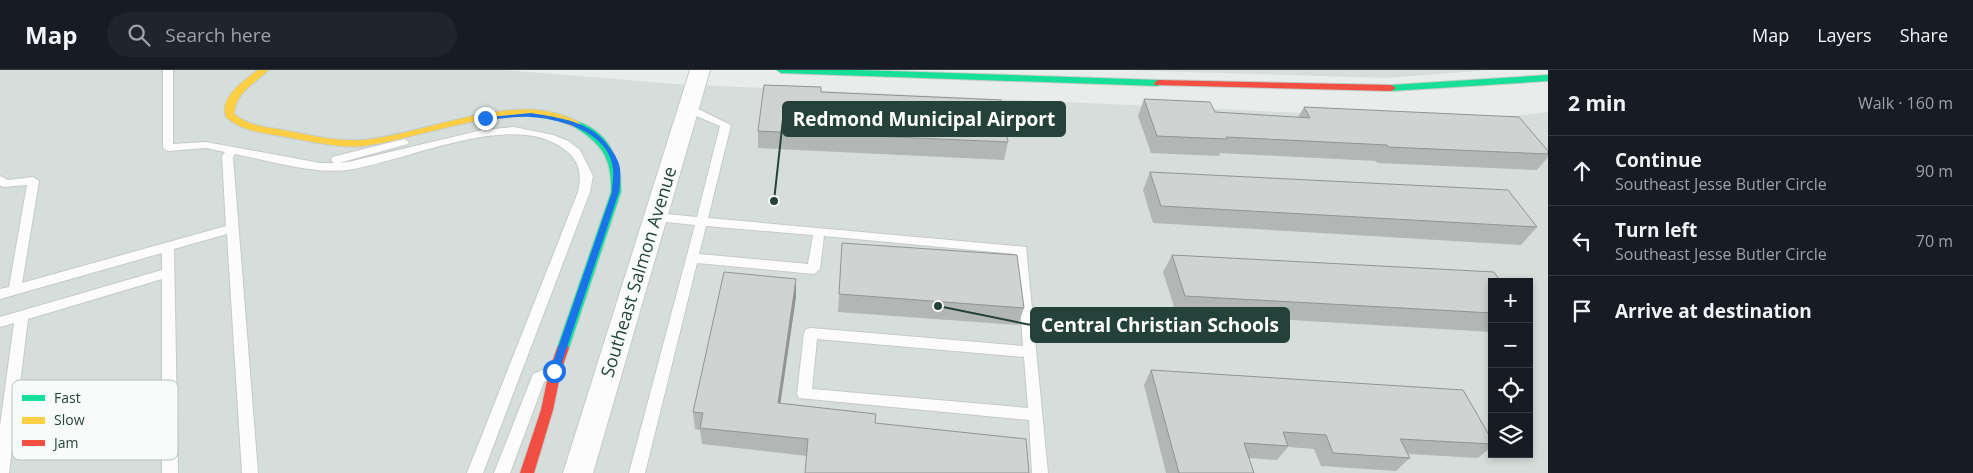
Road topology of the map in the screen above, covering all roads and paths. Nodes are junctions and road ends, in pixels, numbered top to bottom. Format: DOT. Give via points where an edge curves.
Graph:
graph roads {
  1 [pos="168,70"];
  2 [pos="264,70"];
  3 [pos="700,70"];
  4 [pos="782,70"];
  5 [pos="1548,78"];
  6 [pos="688,111"];
  7 [pos="485,118"];
  8 [pos="233,150"];
  9 [pos="320,167"];
  10 [pos="0,180"];
  11 [pos="656,217"];
  12 [pos="703,220"];
  13 [pos="231,229"];
  14 [pos="819,232"];
  15 [pos="168,247"];
  16 [pos="693,258"];
  17 [pos="168,273"];
  18 [pos="14,290"];
  19 [pos="0,294"];
  20 [pos="22,316"];
  21 [pos="0,322"];
  22 [pos="1030,352"];
  23 [pos="554,371"];
  24 [pos="13,380"];
  25 [pos="169,380"];
  26 [pos="12,391"];
  27 [pos="1035,415"];
  28 [pos="170,460"];
  29 [pos="1,473"];
  30 [pos="170,473"];
  31 [pos="250,473"];
  32 [pos="475,473"];
  33 [pos="502,473"];
  34 [pos="526,473"];
  35 [pos="578,473"];
  36 [pos="637,473"];
  37 [pos="1040,473"];
  1 -- 8 [label="lane" via="168,148 206,145"];
  2 -- 7 [label="street" via="236,95 228,110 237,122 257,129 328,141 362,143"];
  3 -- 6 [label="street, Southeast Salmon Avenue"];
  4 -- 5 [label="street" via="1260,88 1438,88"];
  6 -- 11 [label="street, Southeast Salmon Avenue"];
  6 -- 12 [label="lane" via="726,125"];
  7 -- 9 [label="lane"];
  7 -- 23 [label="street" via="531,115 571,122 602,141 614,158 617,169 616,192"];
  8 -- 9 [label="lane"];
  8 -- 13 [label="lane" via="228,156"];
  9 -- 32 [label="lane" via="348,166 482,133 514,130 549,137 576,152 587,176 584,192"];
  10 -- 18 [label="lane" via="6,184 33,181"];
  11 -- 12 [label="lane"];
  11 -- 35 [label="street, Southeast Salmon Avenue"];
  12 -- 14 [label="lane"];
  12 -- 16 [label="lane"];
  13 -- 15 [label="lane"];
  13 -- 31 [label="lane"];
  14 -- 16 [label="lane" via="814,269"];
  14 -- 22 [label="lane" via="1022,250"];
  15 -- 17 [label="lane"];
  15 -- 18 [label="lane"];
  16 -- 36 [label="lane"];
  17 -- 20 [label="lane"];
  17 -- 25 [label="lane"];
  18 -- 19 [label="lane"];
  20 -- 21 [label="lane"];
  20 -- 24 [label="lane"];
  22 -- 27 [label="lane"];
  22 -- 27 [label="lane" via="811,333 804,394"];
  23 -- 33 [label="lane" via="538,378"];
  23 -- 34 [label="street" via="547,410"];
  26 -- 29 [label="lane"];
  27 -- 37 [label="lane"];
  28 -- 30 [label="lane"];
}
